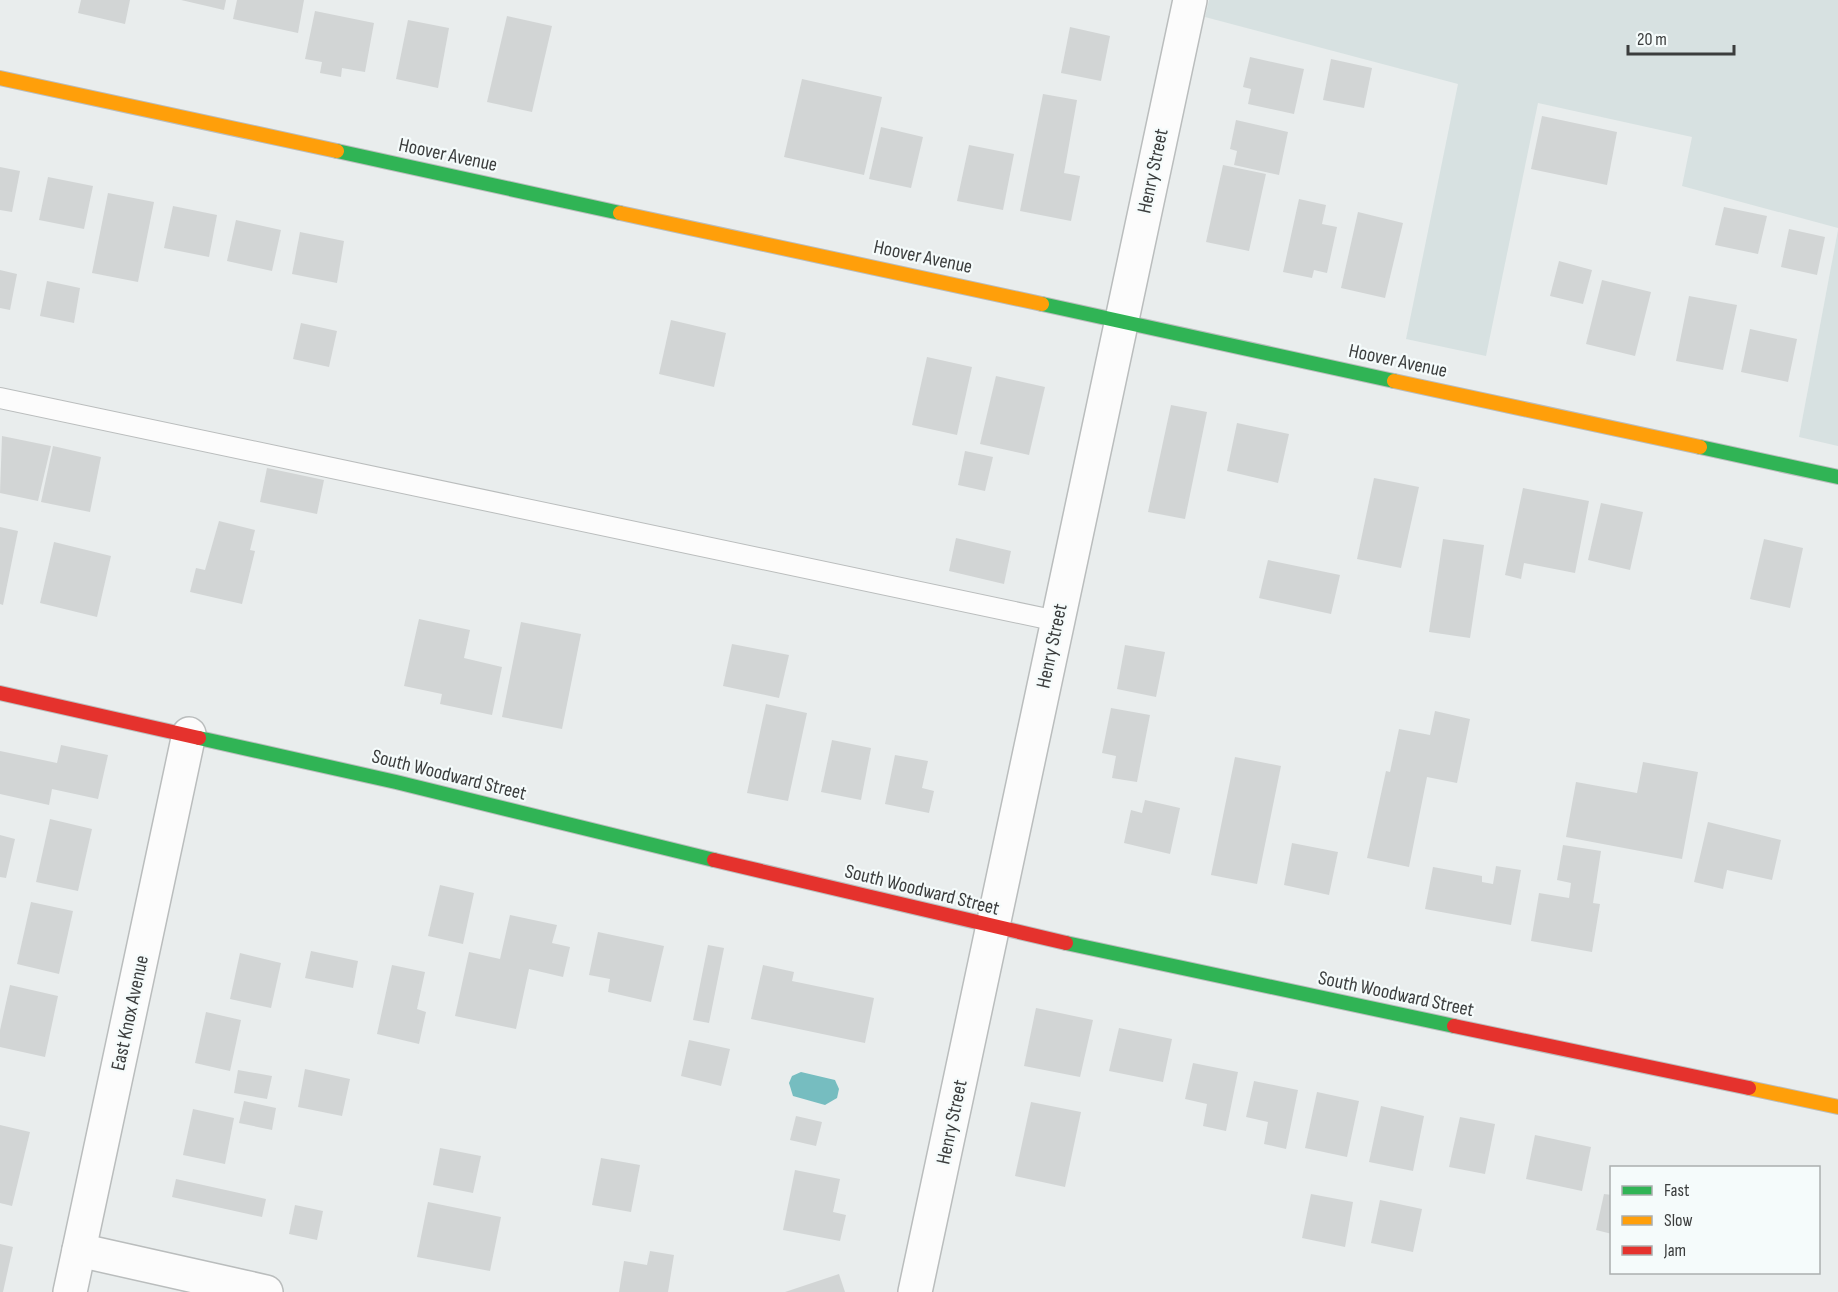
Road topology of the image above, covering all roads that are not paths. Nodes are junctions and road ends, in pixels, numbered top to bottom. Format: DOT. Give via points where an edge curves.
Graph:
graph roads {
  1 [pos="1190,0"];
  2 [pos="0,78"];
  3 [pos="1122,320"];
  4 [pos="0,398"];
  5 [pos="1838,477"];
  6 [pos="1058,621"];
  7 [pos="0,693"];
  8 [pos="189,734"];
  9 [pos="993,928"];
  10 [pos="1838,1107"];
  11 [pos="79,1250"];
  12 [pos="70,1292"];
  13 [pos="266,1292"];
  14 [pos="915,1292"];
  1 -- 3 [label="street, Henry Street"];
  2 -- 3 [label="street, Hoover Avenue"];
  3 -- 5 [label="street, Hoover Avenue"];
  3 -- 6 [label="street, Henry Street"];
  4 -- 6 [label="lane"];
  6 -- 9 [label="street, Henry Street"];
  7 -- 8 [label="street, South Woodward Street"];
  8 -- 9 [label="street, South Woodward Street"];
  8 -- 11 [label="street, East Knox Avenue"];
  9 -- 10 [label="street, South Woodward Street"];
  9 -- 14 [label="street, Henry Street"];
  11 -- 12 [label="street, East Knox Avenue"];
  11 -- 13 [label="street"];
}
